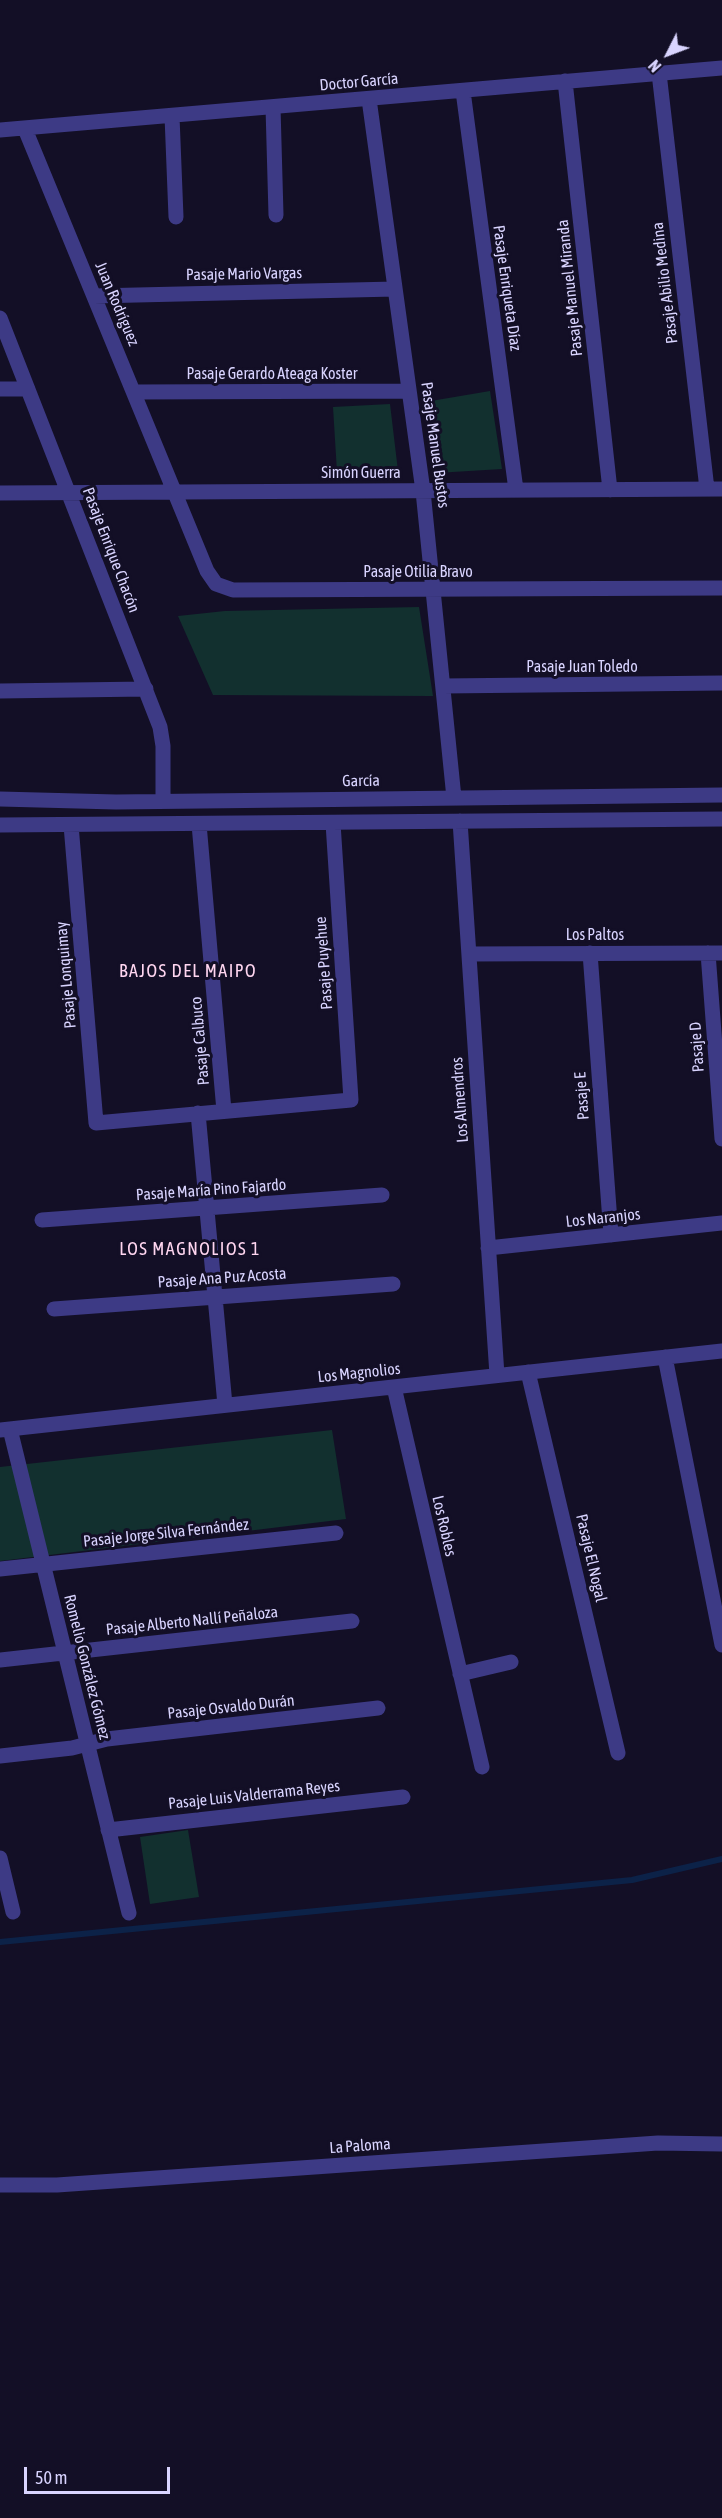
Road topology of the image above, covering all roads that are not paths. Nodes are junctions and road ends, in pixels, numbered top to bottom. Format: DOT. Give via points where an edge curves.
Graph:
graph roads {
  1 [pos="722,68"];
  2 [pos="658,73"];
  3 [pos="565,81"];
  4 [pos="462,91"];
  5 [pos="369,99"];
  6 [pos="273,107"];
  7 [pos="172,116"];
  8 [pos="25,129"];
  9 [pos="0,130"];
  10 [pos="276,215"];
  11 [pos="176,217"];
  12 [pos="395,289"];
  13 [pos="94,296"];
  14 [pos="0,318"];
  15 [pos="0,389"];
  16 [pos="28,389"];
  17 [pos="134,392"];
  18 [pos="409,392"];
  19 [pos="715,489"];
  20 [pos="516,490"];
  21 [pos="610,490"];
  22 [pos="423,491"];
  23 [pos="70,492"];
  24 [pos="176,492"];
  25 [pos="0,493"];
  26 [pos="722,588"];
  27 [pos="433,590"];
  28 [pos="722,683"];
  29 [pos="443,686"];
  30 [pos="146,689"];
  31 [pos="0,691"];
  32 [pos="722,795"];
  33 [pos="454,798"];
  34 [pos="0,799"];
  35 [pos="163,801"];
  36 [pos="722,819"];
  37 [pos="460,821"];
  38 [pos="333,823"];
  39 [pos="199,824"];
  40 [pos="0,825"];
  41 [pos="71,825"];
  42 [pos="590,953"];
  43 [pos="715,953"];
  44 [pos="469,954"];
  45 [pos="224,1111"];
  46 [pos="198,1113"];
  47 [pos="722,1139"];
  48 [pos="382,1195"];
  49 [pos="207,1208"];
  50 [pos="42,1220"];
  51 [pos="722,1223"];
  52 [pos="611,1235"];
  53 [pos="488,1248"];
  54 [pos="393,1284"];
  55 [pos="215,1297"];
  56 [pos="54,1309"];
  57 [pos="722,1351"];
  58 [pos="665,1357"];
  59 [pos="528,1372"];
  60 [pos="497,1375"];
  61 [pos="394,1387"];
  62 [pos="225,1405"];
  63 [pos="5,1430"];
  64 [pos="336,1533"];
  65 [pos="43,1564"];
  66 [pos="0,1569"];
  67 [pos="352,1622"];
  68 [pos="722,1645"];
  69 [pos="65,1653"];
  70 [pos="0,1660"];
  71 [pos="512,1662"];
  72 [pos="460,1674"];
  73 [pos="378,1708"];
  74 [pos="87,1744"];
  75 [pos="618,1753"];
  76 [pos="0,1756"];
  77 [pos="482,1767"];
  78 [pos="403,1797"];
  79 [pos="108,1830"];
  80 [pos="0,1858"];
  81 [pos="13,1912"];
  82 [pos="129,1913"];
  83 [pos="722,2144"];
  84 [pos="0,2185"];
  1 -- 2 [label="street, Doctor García"];
  2 -- 3 [label="street, Doctor García"];
  2 -- 19 [label="street, Pasaje Abilio Medina"];
  3 -- 4 [label="street, Doctor García"];
  3 -- 21 [label="street, Pasaje Manuel Miranda"];
  4 -- 5 [label="street, Doctor García"];
  4 -- 20 [label="street, Pasaje Enriqueta Díaz"];
  5 -- 6 [label="street, Doctor García"];
  5 -- 12 [label="street, Pasaje Manuel Bustos"];
  6 -- 7 [label="street, Doctor García"];
  6 -- 10 [label="street"];
  7 -- 8 [label="street, Doctor García"];
  7 -- 11 [label="street"];
  8 -- 9 [label="street, Doctor García"];
  8 -- 13 [label="street, Juan Rodríguez"];
  12 -- 13 [label="street, Pasaje Mario Vargas"];
  12 -- 18 [label="street, Pasaje Manuel Bustos"];
  13 -- 17 [label="street, Juan Rodríguez"];
  14 -- 16 [label="street, Pasaje Enrique Chacón"];
  15 -- 16 [label="street"];
  16 -- 23 [label="street, Pasaje Enrique Chacón"];
  17 -- 18 [label="street, Pasaje Gerardo Ateaga Koster"];
  17 -- 24 [label="street, Juan Rodríguez"];
  18 -- 22 [label="street, Pasaje Manuel Bustos"];
  19 -- 21 [label="street, Simón Guerra"];
  20 -- 21 [label="street, Simón Guerra"];
  20 -- 22 [label="street, Simón Guerra"];
  22 -- 24 [label="street, Simón Guerra"];
  22 -- 27 [label="street, Pasaje Manuel Bustos"];
  23 -- 24 [label="street, Simón Guerra"];
  23 -- 25 [label="street, Simón Guerra"];
  23 -- 30 [label="street, Pasaje Enrique Chacón"];
  24 -- 27 [label="street, Pasaje Otilia Bravo" via="207,571 224,588"];
  26 -- 27 [label="street, Pasaje Otilia Bravo"];
  27 -- 29 [label="street, Pasaje Manuel Bustos"];
  28 -- 29 [label="street, Pasaje Juan Toledo"];
  29 -- 33 [label="street, Pasaje Manuel Bustos"];
  30 -- 31 [label="street"];
  30 -- 35 [label="street, Pasaje Enrique Chacón" via="163,746"];
  32 -- 33 [label="street, García"];
  33 -- 35 [label="street, García"];
  34 -- 35 [label="street, García"];
  36 -- 37 [label="street"];
  37 -- 38 [label="street"];
  37 -- 44 [label="street, Los Almendros"];
  38 -- 39 [label="street"];
  38 -- 45 [label="street, Pasaje Puyehue" via="351,1100"];
  39 -- 41 [label="street"];
  39 -- 45 [label="street, Pasaje Calbuco"];
  40 -- 41 [label="street"];
  41 -- 46 [label="street, Pasaje Lonquimay" via="96,1122"];
  42 -- 43 [label="street, Los Paltos"];
  42 -- 44 [label="street, Los Paltos"];
  42 -- 52 [label="street, Pasaje E"];
  43 -- 47 [label="street, Pasaje D"];
  44 -- 53 [label="street, Los Almendros"];
  45 -- 46 [label="street"];
  46 -- 49 [label="street"];
  48 -- 49 [label="street, Pasaje María Pino Fajardo"];
  49 -- 50 [label="street, Pasaje María Pino Fajardo"];
  49 -- 55 [label="street"];
  51 -- 52 [label="street, Los Naranjos"];
  52 -- 53 [label="street, Los Naranjos"];
  53 -- 60 [label="street, Los Almendros"];
  54 -- 55 [label="street, Pasaje Ana Puz Acosta"];
  55 -- 56 [label="street, Pasaje Ana Puz Acosta"];
  55 -- 62 [label="street"];
  57 -- 58 [label="street, Los Magnolios"];
  58 -- 59 [label="street, Los Magnolios"];
  58 -- 68 [label="street"];
  59 -- 60 [label="street, Los Magnolios"];
  59 -- 75 [label="street, Pasaje El Nogal"];
  60 -- 61 [label="street, Los Magnolios"];
  61 -- 62 [label="street, Los Magnolios"];
  61 -- 72 [label="street, Los Robles"];
  62 -- 63 [label="street, Los Magnolios"];
  63 -- 65 [label="street, Romelio González Gómez"];
  64 -- 65 [label="street, Pasaje Jorge Silva Fernández"];
  65 -- 66 [label="street, Pasaje Jorge Silva Fernández"];
  65 -- 69 [label="street, Romelio González Gómez"];
  67 -- 69 [label="street, Pasaje Alberto Nallí Peñaloza"];
  69 -- 70 [label="street, Pasaje Alberto Nallí Peñaloza"];
  69 -- 74 [label="street, Romelio González Gómez"];
  71 -- 72 [label="street"];
  72 -- 77 [label="street, Los Robles"];
  73 -- 74 [label="street, Pasaje Osvaldo Durán"];
  74 -- 76 [label="street, Pasaje Osvaldo Durán"];
  74 -- 79 [label="street, Romelio González Gómez"];
  78 -- 79 [label="street, Pasaje Luis Valderrama Reyes"];
  79 -- 82 [label="street, Romelio González Gómez"];
  80 -- 81 [label="street"];
  83 -- 84 [label="street, La Paloma" via="657,2144 69,2184"];
}
